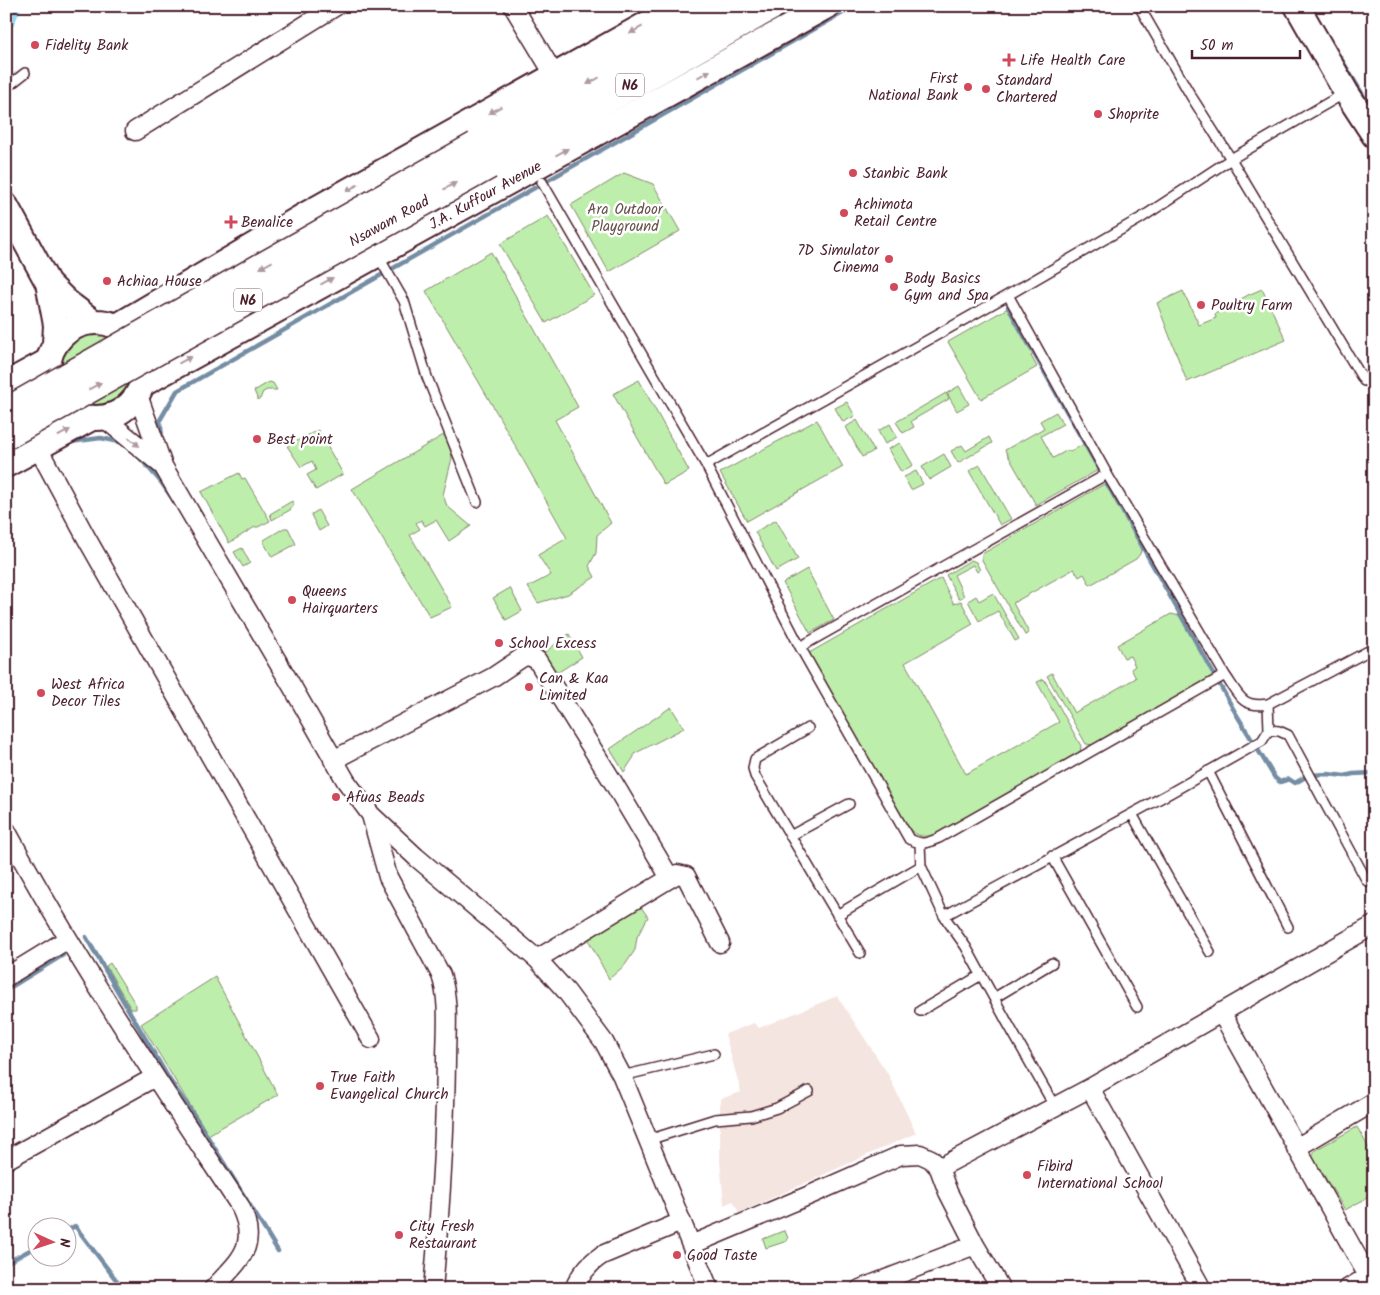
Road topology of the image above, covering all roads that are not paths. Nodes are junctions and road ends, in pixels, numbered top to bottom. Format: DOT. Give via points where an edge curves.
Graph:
graph roads {
  1 [pos="336,6"];
  2 [pos="513,6"];
  3 [pos="679,6"];
  4 [pos="728,6"];
  5 [pos="771,6"];
  6 [pos="826,6"];
  7 [pos="1139,6"];
  8 [pos="1297,6"];
  9 [pos="25,73"];
  10 [pos="555,76"];
  11 [pos="6,88"];
  12 [pos="1346,92"];
  13 [pos="135,131"];
  14 [pos="1374,135"];
  15 [pos="482,155"];
  16 [pos="1232,159"];
  17 [pos="542,182"];
  18 [pos="6,206"];
  19 [pos="377,254"];
  20 [pos="48,283"];
  21 [pos="1008,295"];
  22 [pos="92,321"];
  23 [pos="118,326"];
  24 [pos="52,352"];
  25 [pos="1364,381"];
  26 [pos="6,384"];
  27 [pos="140,389"];
  28 [pos="6,412"];
  29 [pos="97,418"];
  30 [pos="6,435"];
  31 [pos="38,448"];
  32 [pos="6,465"];
  33 [pos="163,466"];
  34 [pos="706,466"];
  35 [pos="1107,474"];
  36 [pos="477,502"];
  37 [pos="800,647"];
  38 [pos="1372,652"];
  39 [pos="1225,675"];
  40 [pos="1268,704"];
  41 [pos="808,728"];
  42 [pos="1269,730"];
  43 [pos="333,760"];
  44 [pos="1208,771"];
  45 [pos="849,804"];
  46 [pos="1132,814"];
  47 [pos="371,815"];
  48 [pos="7,832"];
  49 [pos="790,836"];
  50 [pos="920,844"];
  51 [pos="1052,856"];
  52 [pos="921,866"];
  53 [pos="670,878"];
  54 [pos="1367,881"];
  55 [pos="837,915"];
  56 [pos="944,916"];
  57 [pos="1374,925"];
  58 [pos="1288,927"];
  59 [pos="68,939"];
  60 [pos="720,943"];
  61 [pos="1210,952"];
  62 [pos="860,953"];
  63 [pos="537,959"];
  64 [pos="1052,963"];
  65 [pos="981,975"];
  66 [pos="6,977"];
  67 [pos="994,998"];
  68 [pos="1138,1007"];
  69 [pos="920,1011"];
  70 [pos="1221,1012"];
  71 [pos="372,1040"];
  72 [pos="714,1054"];
  73 [pos="622,1076"];
  74 [pos="155,1077"];
  75 [pos="1090,1088"];
  76 [pos="809,1091"];
  77 [pos="1374,1102"];
  78 [pos="1056,1107"];
  79 [pos="648,1140"];
  80 [pos="1296,1148"];
  81 [pos="6,1160"];
  82 [pos="939,1168"];
  83 [pos="681,1222"];
  84 [pos="691,1245"];
  85 [pos="975,1245"];
  86 [pos="1371,1275"];
  87 [pos="213,1289"];
  88 [pos="434,1289"];
  89 [pos="574,1289"];
  90 [pos="709,1289"];
  91 [pos="860,1289"];
  92 [pos="1001,1289"];
  93 [pos="1202,1289"];
  94 [pos="1347,1289"];
  1 -- 13 [label="street"];
  2 -- 10 [label="street"];
  3 -- 10 [label="main road, one-way"];
  4 -- 15 [label="highway, Nsawam Road / N6, one-way"];
  5 -- 15 [label="highway, Nsawam Road / N6"];
  19 -- 6 [label="main road, J.A. Kuffour Avenue, one-way"];
  7 -- 16 [label="lane" via="1190,96"];
  8 -- 12 [label="main road"];
  9 -- 11 [label="lane"];
  10 -- 23 [label="main road, one-way" via="305,215"];
  12 -- 14 [label="main road"];
  12 -- 16 [label="lane"];
  15 -- 28 [label="highway, Nsawam Road / N6, one-way, bridge"];
  30 -- 15 [label="highway, Nsawam Road / N6, one-way, bridge"];
  16 -- 21 [label="lane" via="1141,218"];
  16 -- 25 [label="lane"];
  17 -- 34 [label="lane"];
  18 -- 20 [label="main road"];
  27 -- 19 [label="main road, J.A. Kuffour Avenue, one-way"];
  19 -- 36 [label="lane" via="404,301 426,377"];
  20 -- 22 [label="main road"];
  20 -- 24 [label="main road" via="56,325"];
  21 -- 34 [label="lane"];
  21 -- 35 [label="lane"];
  22 -- 23 [label="main road"];
  22 -- 24 [label="main road" via="71,328"];
  23 -- 27 [label="main road" via="135,340 144,361"];
  24 -- 26 [label="main road"];
  24 -- 29 [label="main road" via="50,388 66,409"];
  27 -- 29 [label="main road" via="127,408"];
  27 -- 33 [label="street"];
  31 -- 29 [label="main road, one-way"];
  29 -- 33 [label="street, one-way"];
  31 -- 32 [label="main road"];
  31 -- 71 [label="street" via="87,540"];
  33 -- 43 [label="street"];
  34 -- 37 [label="lane"];
  35 -- 37 [label="lane"];
  35 -- 39 [label="lane"];
  37 -- 50 [label="lane" via="909,839"];
  38 -- 40 [label="lane"];
  39 -- 40 [label="lane" via="1244,701 1255,706"];
  39 -- 50 [label="lane" via="939,838"];
  40 -- 42 [label="lane"];
  41 -- 49 [label="lane" via="754,760 755,776"];
  42 -- 44 [label="lane" via="1262,740"];
  42 -- 54 [label="lane" via="1288,735"];
  43 -- 47 [label="street"];
  43 -- 53 [label="street" via="532,656"];
  44 -- 46 [label="lane"];
  44 -- 58 [label="lane"];
  45 -- 49 [label="lane"];
  46 -- 51 [label="lane"];
  46 -- 61 [label="lane"];
  47 -- 63 [label="street"];
  47 -- 88 [label="street" via="388,877 444,984 446,1106"];
  48 -- 59 [label="street"];
  49 -- 55 [label="lane"];
  50 -- 52 [label="lane"];
  51 -- 56 [label="lane"];
  51 -- 68 [label="lane"];
  52 -- 55 [label="lane"];
  52 -- 56 [label="lane"];
  53 -- 60 [label="street" via="677,874 686,876"];
  53 -- 63 [label="street"];
  55 -- 62 [label="lane"];
  56 -- 65 [label="lane"];
  57 -- 70 [label="street"];
  59 -- 66 [label="street"];
  59 -- 74 [label="street"];
  63 -- 73 [label="street" via="585,1015"];
  64 -- 67 [label="lane"];
  65 -- 67 [label="lane"];
  65 -- 69 [label="lane"];
  67 -- 78 [label="lane"];
  70 -- 75 [label="street"];
  70 -- 80 [label="street"];
  72 -- 73 [label="lane"];
  73 -- 79 [label="street"];
  74 -- 81 [label="street"];
  74 -- 87 [label="street" via="247,1221 249,1234 242,1256"];
  75 -- 78 [label="street"];
  75 -- 93 [label="street"];
  76 -- 79 [label="lane" via="777,1108 751,1116 715,1119"];
  77 -- 80 [label="street"];
  78 -- 82 [label="street"];
  79 -- 83 [label="street"];
  80 -- 86 [label="street"];
  82 -- 84 [label="street" via="920,1154 900,1155"];
  82 -- 85 [label="street"];
  83 -- 84 [label="street"];
  83 -- 89 [label="street" via="602,1255 585,1269"];
  84 -- 90 [label="street"];
  85 -- 91 [label="street"];
  85 -- 92 [label="street"];
  86 -- 94 [label="street"];
}
